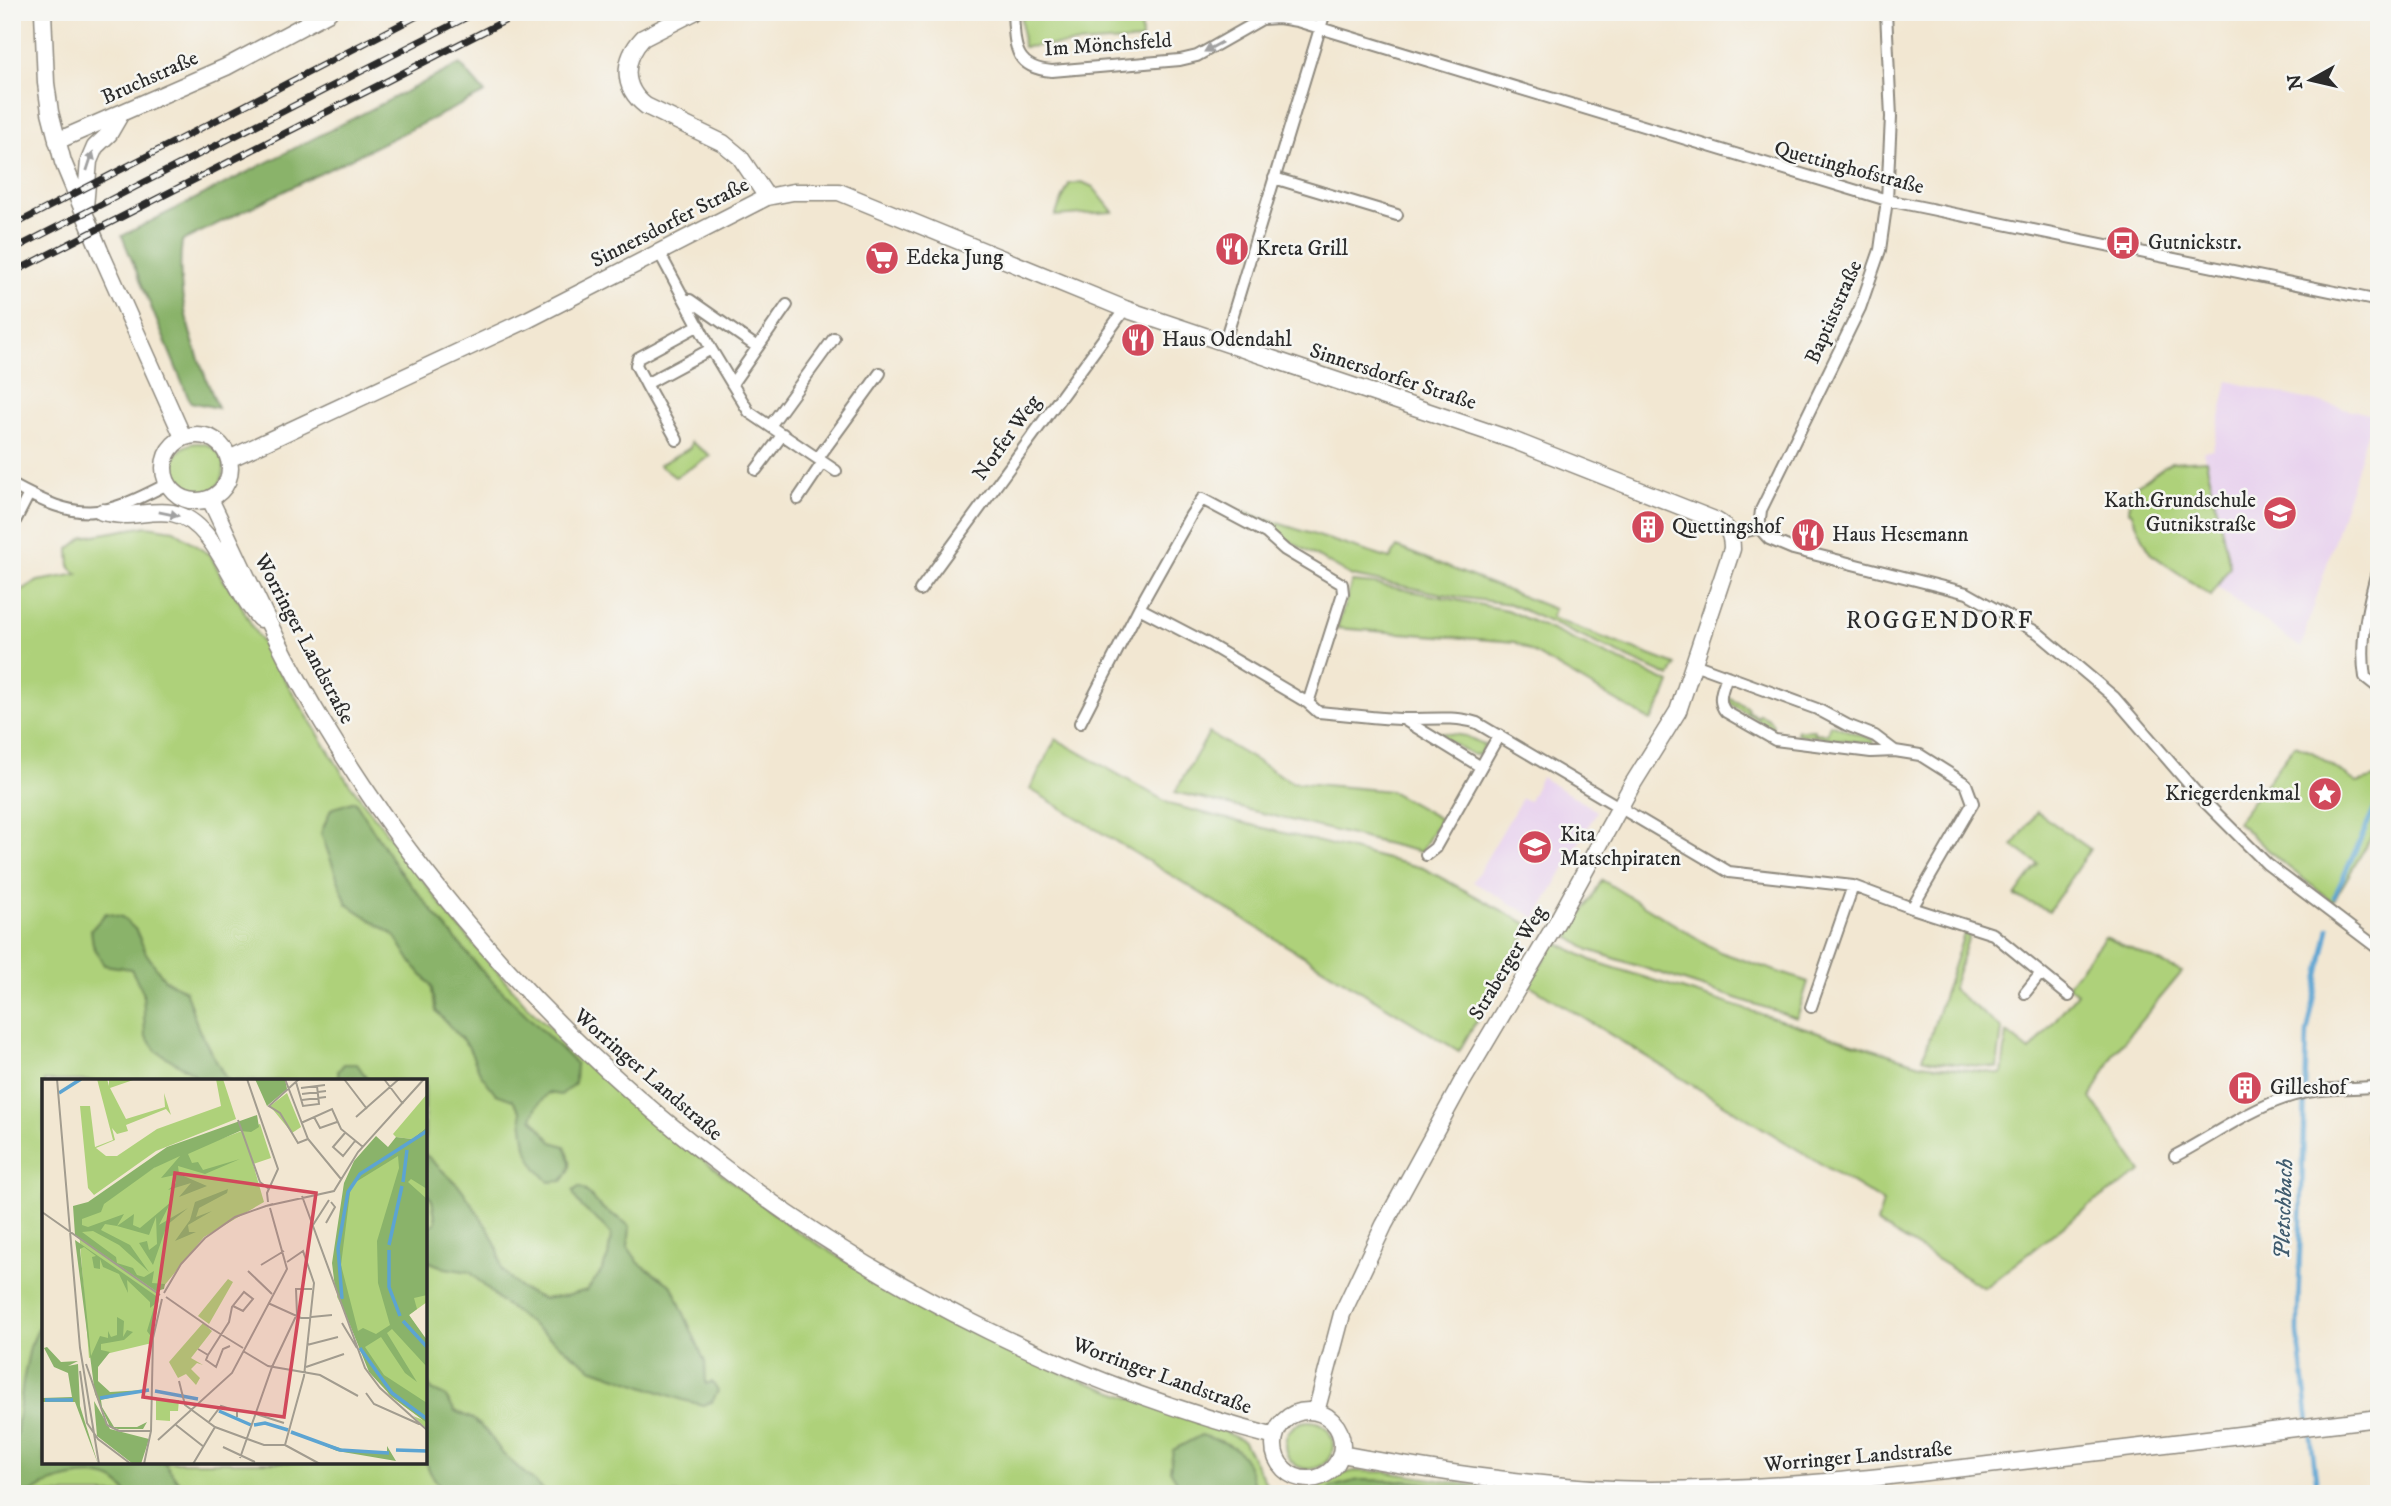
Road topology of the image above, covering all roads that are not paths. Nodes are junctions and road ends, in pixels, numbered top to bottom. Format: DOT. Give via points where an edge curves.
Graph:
graph roads {
  1 [pos="43,12"];
  2 [pos="329,12"];
  3 [pos="694,12"];
  4 [pos="1013,12"];
  5 [pos="1325,12"];
  6 [pos="1886,12"];
  7 [pos="1321,28"];
  8 [pos="120,115"];
  9 [pos="57,141"];
  10 [pos="1274,178"];
  11 [pos="767,197"];
  12 [pos="1887,200"];
  13 [pos="1397,215"];
  14 [pos="85,216"];
  15 [pos="659,252"];
  16 [pos="685,300"];
  17 [pos="2379,301"];
  18 [pos="787,305"];
  19 [pos="1125,309"];
  20 [pos="699,326"];
  21 [pos="834,338"];
  22 [pos="1224,344"];
  23 [pos="757,347"];
  24 [pos="711,349"];
  25 [pos="880,373"];
  26 [pos="646,384"];
  27 [pos="732,384"];
  28 [pos="770,426"];
  29 [pos="782,434"];
  30 [pos="183,437"];
  31 [pos="677,440"];
  32 [pos="229,459"];
  33 [pos="821,460"];
  34 [pos="756,470"];
  35 [pos="836,471"];
  36 [pos="167,484"];
  37 [pos="12,485"];
  38 [pos="29,494"];
  39 [pos="210,499"];
  40 [pos="798,499"];
  41 [pos="102,512"];
  42 [pos="12,527"];
  43 [pos="1759,528"];
  44 [pos="1731,535"];
  45 [pos="2379,564"];
  46 [pos="920,590"];
  47 [pos="1139,608"];
  48 [pos="271,631"];
  49 [pos="1694,664"];
  50 [pos="1727,676"];
  51 [pos="2379,688"];
  52 [pos="1308,703"];
  53 [pos="1402,719"];
  54 [pos="1080,723"];
  55 [pos="1499,735"];
  56 [pos="1895,751"];
  57 [pos="1481,767"];
  58 [pos="1620,809"];
  59 [pos="1426,855"];
  60 [pos="1853,887"];
  61 [pos="1912,908"];
  62 [pos="2379,948"];
  63 [pos="2041,973"];
  64 [pos="2025,993"];
  65 [pos="2069,996"];
  66 [pos="1811,1007"];
  67 [pos="2379,1084"];
  68 [pos="2175,1156"];
  69 [pos="1316,1412"];
  70 [pos="2379,1418"];
  71 [pos="1275,1437"];
  72 [pos="1341,1454"];
  73 [pos="1298,1486"];
  1 -- 9 [label="main road" via="46,83"];
  2 -- 8 [label="main road, Bruchstraße" via="226,67"];
  3 -- 11 [label="main road" via="636,45 627,69 630,86 646,106 723,143 740,157"];
  7 -- 4 [label="street, Im Mönchsfeld, one-way" via="1279,18 1262,19 1197,56 1052,71 1035,70 1017,52"];
  5 -- 7 [label="street"];
  6 -- 12 [label="street, Baptiststraße" via="1891,117"];
  7 -- 10 [label="street"];
  7 -- 12 [label="street, Quettinghofstraße"];
  8 -- 9 [label="main road, Bruchstraße"];
  14 -- 8 [label="main road, one-way" via="89,161"];
  9 -- 14 [label="main road"];
  10 -- 13 [label="street"];
  10 -- 22 [label="street"];
  11 -- 15 [label="main road, Sinnersdorfer Straße"];
  11 -- 19 [label="main road, Sinnersdorfer Straße" via="839,192"];
  12 -- 17 [label="street, Quettinghofstraße"];
  12 -- 43 [label="street, Baptiststraße" via="1872,279 1761,510"];
  14 -- 30 [label="main road"];
  15 -- 16 [label="street"];
  15 -- 32 [label="main road, Sinnersdorfer Straße" via="529,319"];
  16 -- 20 [label="street"];
  16 -- 23 [label="street"];
  18 -- 23 [label="street"];
  19 -- 22 [label="main road, Sinnersdorfer Straße"];
  19 -- 46 [label="street, Norfer Weg"];
  20 -- 24 [label="street"];
  20 -- 26 [label="street" via="638,358 636,365"];
  21 -- 28 [label="street"];
  22 -- 44 [label="main road, Sinnersdorfer Straße" via="1593,471 1714,520"];
  23 -- 27 [label="street"];
  24 -- 26 [label="street"];
  24 -- 27 [label="street"];
  25 -- 33 [label="street"];
  26 -- 31 [label="street"];
  27 -- 28 [label="street" via="749,411"];
  28 -- 29 [label="street"];
  29 -- 33 [label="street"];
  29 -- 34 [label="street"];
  30 -- 32 [label="main road" via="206,435 225,448"];
  30 -- 36 [label="main road" via="167,452"];
  32 -- 39 [label="main road" via="227,482"];
  33 -- 35 [label="street"];
  33 -- 40 [label="street"];
  36 -- 39 [label="main road" via="186,499"];
  36 -- 41 [label="street"];
  37 -- 38 [label="street"];
  38 -- 41 [label="street" via="77,512"];
  38 -- 42 [label="street"];
  39 -- 48 [label="main road, Worringer Landstraße"];
  41 -- 48 [label="main road, one-way" via="175,513 191,521 207,537 249,607"];
  43 -- 44 [label="street"];
  43 -- 62 [label="street" via="1769,540 1793,549 1967,593 2038,633 2114,697 2200,797 2267,864"];
  44 -- 49 [label="main road, Straberger Weg" via="1729,558"];
  45 -- 51 [label="street" via="2369,602 2364,653 2365,677"];
  47 -- 52 [label="street"];
  47 -- 52 [label="street" via="1202,499 1266,533 1285,550 1342,584"];
  47 -- 54 [label="street"];
  48 -- 71 [label="main road, Worringer Landstraße" via="323,724 385,819 449,904 539,1006 691,1142 793,1218 946,1310 1124,1389"];
  49 -- 50 [label="street"];
  49 -- 58 [label="main road, Straberger Weg" via="1678,711"];
  50 -- 56 [label="street" via="1817,709 1875,736"];
  50 -- 56 [label="street" via="1721,706 1775,740"];
  52 -- 53 [label="street" via="1318,712"];
  53 -- 55 [label="street" via="1467,720"];
  53 -- 57 [label="street"];
  55 -- 57 [label="street"];
  55 -- 58 [label="street"];
  56 -- 61 [label="street" via="1920,755 1966,784 1973,803"];
  57 -- 59 [label="street" via="1435,848"];
  58 -- 60 [label="street" via="1729,873"];
  58 -- 69 [label="main road, Straberger Weg" via="1384,1225 1342,1314"];
  60 -- 61 [label="street"];
  60 -- 66 [label="street"];
  61 -- 63 [label="street" via="1993,934"];
  63 -- 64 [label="street"];
  63 -- 65 [label="street"];
  67 -- 68 [label="street" via="2296,1095"];
  69 -- 71 [label="main road" via="1295,1413"];
  69 -- 72 [label="main road" via="1340,1432"];
  70 -- 72 [label="main road, Worringer Landstraße" via="1882,1478 1755,1488 1649,1490 1519,1482"];
  71 -- 73 [label="main road" via="1279,1463"];
  72 -- 73 [label="main road" via="1321,1477"];
}
